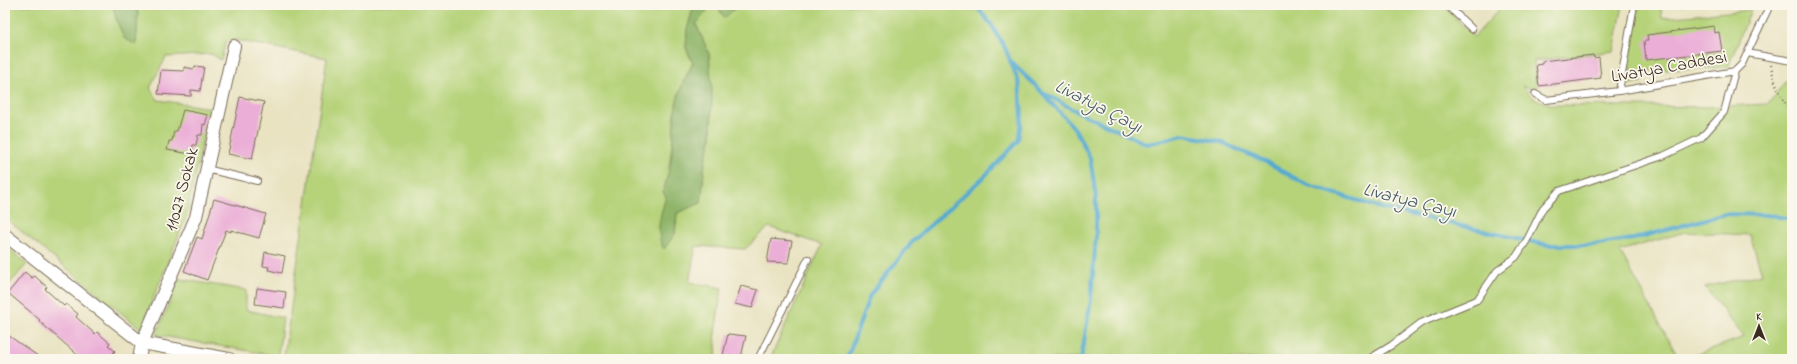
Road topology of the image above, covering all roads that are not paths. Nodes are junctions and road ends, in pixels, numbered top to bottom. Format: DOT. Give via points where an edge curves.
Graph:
graph roads {
  1 [pos="1447,5"];
  2 [pos="1634,5"];
  3 [pos="1770,5"];
  4 [pos="1472,29"];
  5 [pos="234,46"];
  6 [pos="1747,53"];
  7 [pos="1792,61"];
  8 [pos="1735,71"];
  9 [pos="1619,91"];
  10 [pos="1535,94"];
  11 [pos="206,169"];
  12 [pos="257,181"];
  13 [pos="5,235"];
  14 [pos="808,259"];
  15 [pos="142,343"];
  16 [pos="139,359"];
  17 [pos="229,359"];
  18 [pos="758,359"];
  19 [pos="1369,359"];
  1 -- 4 [label="lane"];
  2 -- 9 [label="lane"];
  3 -- 6 [label="lane, Livatya Caddesi"];
  5 -- 11 [label="street, 11027 Sokak"];
  6 -- 7 [label="lane"];
  6 -- 8 [label="lane, Livatya Caddesi"];
  8 -- 9 [label="lane, Livatya Caddesi"];
  8 -- 19 [label="lane" via="1724,112 1701,138 1663,156 1559,190 1543,208 1516,257 1497,271 1477,300 1421,323"];
  9 -- 10 [label="lane, Livatya Caddesi" via="1546,100"];
  11 -- 12 [label="lane"];
  11 -- 15 [label="street, 11027 Sokak" via="196,217"];
  13 -- 15 [label="street"];
  14 -- 18 [label="lane"];
  15 -- 16 [label="street, 11027 Sokak"];
  15 -- 17 [label="street"];
}
